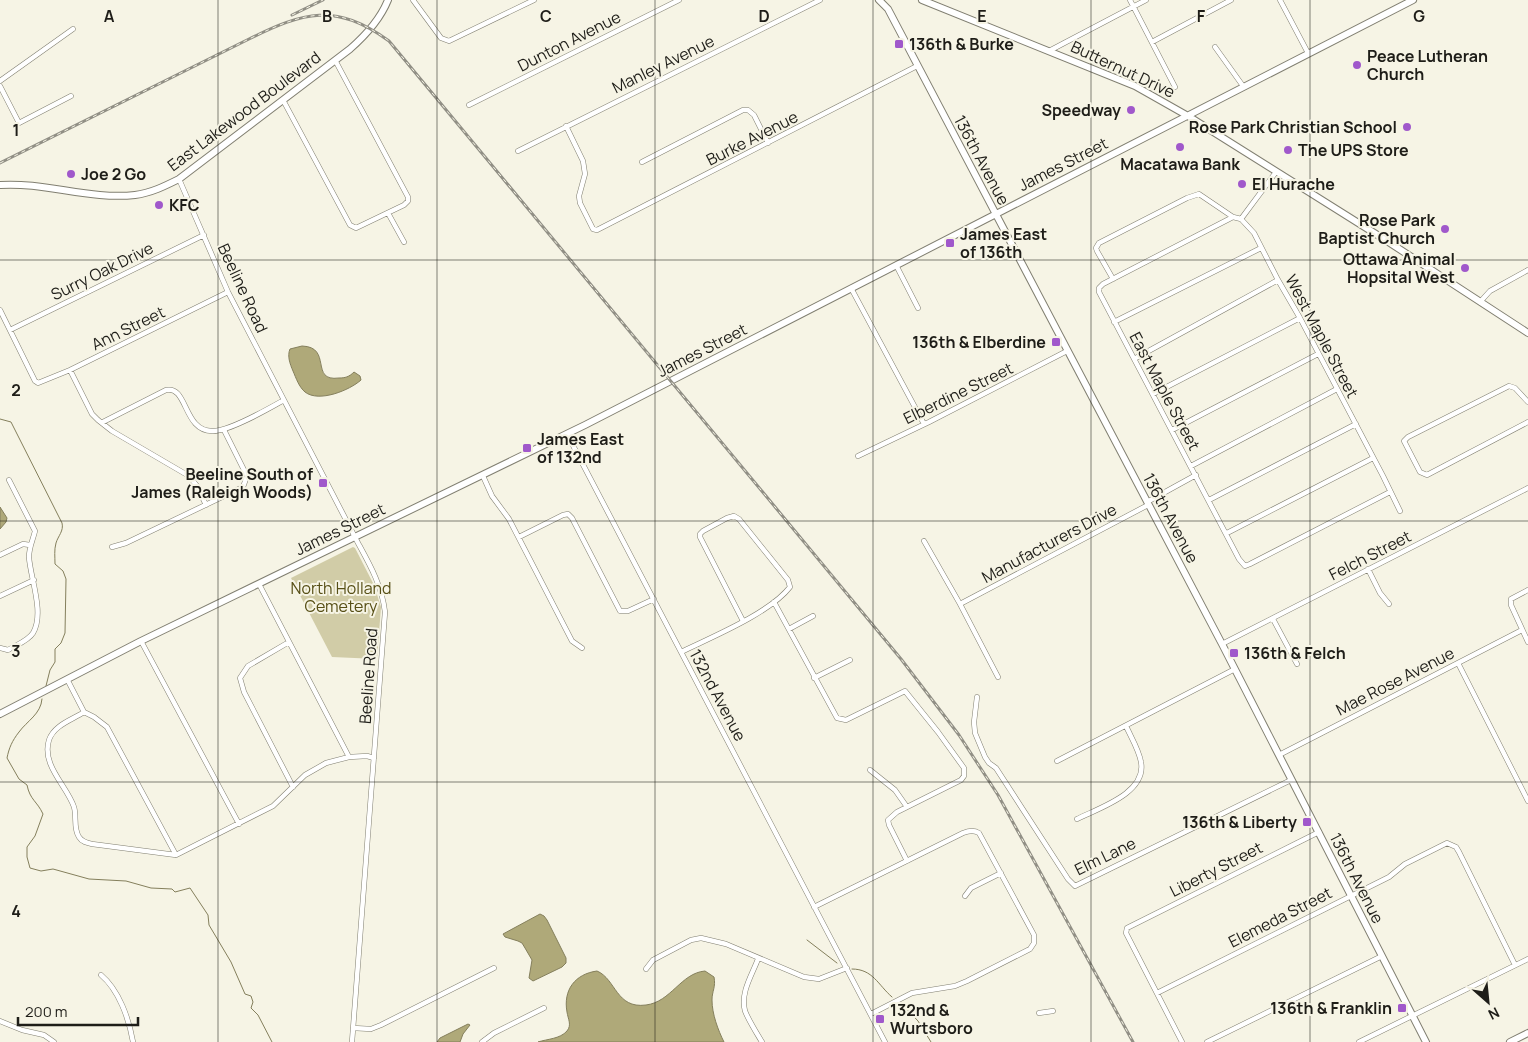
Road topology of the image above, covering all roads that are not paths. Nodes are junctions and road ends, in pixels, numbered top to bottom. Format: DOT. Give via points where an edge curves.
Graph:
graph roads {
  1 [pos="388,0"];
  2 [pos="413,0"];
  3 [pos="534,0"];
  4 [pos="680,0"];
  5 [pos="820,0"];
  6 [pos="879,0"];
  7 [pos="887,0"];
  8 [pos="922,0"];
  9 [pos="1130,0"];
  10 [pos="1146,0"];
  11 [pos="1280,0"];
  12 [pos="1413,0"];
  13 [pos="1228,1"];
  14 [pos="1133,6"];
  15 [pos="888,9"];
  16 [pos="73,29"];
  17 [pos="1152,42"];
  18 [pos="1215,47"];
  19 [pos="1049,51"];
  20 [pos="1308,53"];
  21 [pos="335,60"];
  22 [pos="917,66"];
  23 [pos="0,81"];
  24 [pos="0,86"];
  25 [pos="1243,86"];
  26 [pos="1175,87"];
  27 [pos="70,96"];
  28 [pos="283,100"];
  29 [pos="469,106"];
  30 [pos="1188,116"];
  31 [pos="566,126"];
  32 [pos="768,143"];
  33 [pos="518,151"];
  34 [pos="642,162"];
  35 [pos="1276,172"];
  36 [pos="179,179"];
  37 [pos="0,185"];
  38 [pos="388,213"];
  39 [pos="996,214"];
  40 [pos="1233,217"];
  41 [pos="1241,219"];
  42 [pos="204,235"];
  43 [pos="404,242"];
  44 [pos="1261,248"];
  45 [pos="896,265"];
  46 [pos="1528,270"];
  47 [pos="1113,279"];
  48 [pos="1278,280"];
  49 [pos="851,288"];
  50 [pos="228,292"];
  51 [pos="1480,302"];
  52 [pos="918,308"];
  53 [pos="0,310"];
  54 [pos="1300,318"];
  55 [pos="1114,322"];
  56 [pos="10,330"];
  57 [pos="1528,333"];
  58 [pos="1067,351"];
  59 [pos="1318,354"];
  60 [pos="1134,359"];
  61 [pos="70,370"];
  62 [pos="1337,389"];
  63 [pos="1153,394"];
  64 [pos="284,400"];
  65 [pos="1528,402"];
  66 [pos="103,422"];
  67 [pos="1528,422"];
  68 [pos="924,424"];
  69 [pos="1356,424"];
  70 [pos="224,430"];
  71 [pos="1172,430"];
  72 [pos="567,434"];
  73 [pos="858,456"];
  74 [pos="1373,458"];
  75 [pos="1191,466"];
  76 [pos="1196,475"];
  77 [pos="483,476"];
  78 [pos="9,480"];
  79 [pos="1528,488"];
  80 [pos="1390,492"];
  81 [pos="1209,500"];
  82 [pos="1148,504"];
  83 [pos="206,505"];
  84 [pos="1400,511"];
  85 [pos="1227,533"];
  86 [pos="355,537"];
  87 [pos="519,537"];
  88 [pos="924,541"];
  89 [pos="30,545"];
  90 [pos="112,547"];
  91 [pos="0,554"];
  92 [pos="1368,569"];
  93 [pos="34,580"];
  94 [pos="259,584"];
  95 [pos="1528,590"];
  96 [pos="0,596"];
  97 [pos="654,599"];
  98 [pos="774,602"];
  99 [pos="960,604"];
  100 [pos="1389,604"];
  101 [pos="813,616"];
  102 [pos="1273,619"];
  103 [pos="743,621"];
  104 [pos="789,629"];
  105 [pos="1522,630"];
  106 [pos="140,641"];
  107 [pos="289,642"];
  108 [pos="1528,642"];
  109 [pos="1222,644"];
  110 [pos="0,648"];
  111 [pos="582,648"];
  112 [pos="681,652"];
  113 [pos="850,660"];
  114 [pos="1458,663"];
  115 [pos="1297,664"];
  116 [pos="1235,669"];
  117 [pos="998,677"];
  118 [pos="814,678"];
  119 [pos="67,679"];
  120 [pos="977,697"];
  121 [pos="84,712"];
  122 [pos="0,714"];
  123 [pos="1126,726"];
  124 [pos="1279,754"];
  125 [pos="349,757"];
  126 [pos="374,758"];
  127 [pos="1057,761"];
  128 [pos="870,770"];
  129 [pos="1291,780"];
  130 [pos="293,786"];
  131 [pos="1528,801"];
  132 [pos="907,807"];
  133 [pos="1077,819"];
  134 [pos="239,824"];
  135 [pos="1318,832"];
  136 [pos="176,855"];
  137 [pos="907,861"];
  138 [pos="1000,873"];
  139 [pos="1351,895"];
  140 [pos="965,896"];
  141 [pos="814,907"];
  142 [pos="1382,956"];
  143 [pos="758,959"];
  144 [pos="1528,959"];
  145 [pos="1515,965"];
  146 [pos="494,968"];
  147 [pos="847,968"];
  148 [pos="646,970"];
  149 [pos="101,975"];
  150 [pos="1157,993"];
  151 [pos="544,1008"];
  152 [pos="1053,1011"];
  153 [pos="1039,1013"];
  154 [pos="871,1014"];
  155 [pos="1412,1016"];
  156 [pos="0,1021"];
  157 [pos="353,1028"];
  158 [pos="1528,1033"];
  159 [pos="54,1042"];
  160 [pos="132,1042"];
  161 [pos="352,1042"];
  162 [pos="482,1042"];
  163 [pos="762,1042"];
  164 [pos="885,1042"];
  165 [pos="1182,1042"];
  166 [pos="1207,1042"];
  167 [pos="1359,1042"];
  168 [pos="1426,1042"];
  169 [pos="1510,1042"];
  1 -- 21 [label="street, East Lakewood Boulevard" via="363,38"];
  2 -- 3 [label="street" via="441,38 453,40"];
  4 -- 29 [label="street, Dunton Avenue"];
  5 -- 31 [label="street, Manley Avenue"];
  6 -- 15 [label="street, 136th Avenue"];
  7 -- 15 [label="street, 136th Avenue"];
  8 -- 19 [label="street, Butternut Drive"];
  9 -- 14 [label="street"];
  10 -- 14 [label="street"];
  11 -- 20 [label="street"];
  12 -- 20 [label="street, James Street"];
  13 -- 17 [label="street"];
  14 -- 17 [label="street"];
  14 -- 19 [label="street"];
  15 -- 22 [label="street, 136th Avenue"];
  16 -- 23 [label="street"];
  17 -- 26 [label="street"];
  18 -- 25 [label="street"];
  19 -- 30 [label="street, Butternut Drive" via="1135,86"];
  20 -- 25 [label="street, James Street"];
  21 -- 28 [label="street, East Lakewood Boulevard"];
  21 -- 38 [label="street" via="408,197 408,201"];
  22 -- 32 [label="street, Burke Avenue"];
  22 -- 39 [label="street, 136th Avenue"];
  24 -- 27 [label="street" via="19,123"];
  25 -- 30 [label="street, James Street"];
  28 -- 36 [label="street, East Lakewood Boulevard"];
  28 -- 38 [label="street" via="350,225 356,228"];
  30 -- 35 [label="street, Butternut Drive"];
  30 -- 39 [label="street, James Street"];
  31 -- 32 [label="street, Burke Avenue" via="583,161 580,203 593,229 597,230"];
  31 -- 33 [label="street, Manley Avenue"];
  32 -- 34 [label="street" via="754,115 743,110"];
  35 -- 41 [label="street"];
  35 -- 51 [label="street, Butternut Drive"];
  36 -- 37 [label="street, East Lakewood Boulevard" via="156,190 115,196"];
  36 -- 42 [label="street, Beeline Road"];
  38 -- 43 [label="street"];
  39 -- 45 [label="street, James Street"];
  39 -- 58 [label="street, 136th Avenue"];
  40 -- 41 [label="street"];
  40 -- 47 [label="street"];
  40 -- 47 [label="street" via="1198,194 1110,236 1096,248"];
  41 -- 44 [label="street, West Maple Street" via="1254,233"];
  42 -- 50 [label="street, Beeline Road"];
  42 -- 56 [label="street, Surry Oak Drive"];
  44 -- 48 [label="street, West Maple Street"];
  44 -- 55 [label="street"];
  45 -- 49 [label="street, James Street"];
  45 -- 52 [label="street"];
  46 -- 51 [label="street" via="1490,291"];
  47 -- 55 [label="street, East Maple Street" via="1102,284 1099,292"];
  48 -- 54 [label="street, West Maple Street"];
  48 -- 60 [label="street"];
  49 -- 68 [label="street"];
  49 -- 72 [label="street, James Street"];
  50 -- 61 [label="street, Ann Street"];
  50 -- 64 [label="street, Beeline Road"];
  51 -- 57 [label="street, Butternut Drive"];
  53 -- 56 [label="street"];
  54 -- 59 [label="street, West Maple Street"];
  54 -- 63 [label="street"];
  55 -- 60 [label="street, East Maple Street"];
  56 -- 61 [label="street, Ann Street" via="35,381 38,383"];
  58 -- 68 [label="street, Elberdine Street"];
  58 -- 82 [label="street, 136th Avenue"];
  59 -- 62 [label="street, West Maple Street"];
  59 -- 71 [label="street"];
  60 -- 63 [label="street, East Maple Street"];
  61 -- 66 [label="street" via="92,414"];
  62 -- 69 [label="street, West Maple Street"];
  62 -- 75 [label="street"];
  63 -- 71 [label="street, East Maple Street"];
  64 -- 70 [label="street"];
  64 -- 86 [label="street, Beeline Road"];
  65 -- 67 [label="street" via="1509,386 1404,441 1420,472 1427,475"];
  66 -- 70 [label="street" via="171,389 195,425 213,432"];
  66 -- 83 [label="street" via="112,431 189,476"];
  68 -- 73 [label="street, Elberdine Street"];
  69 -- 74 [label="street, West Maple Street"];
  69 -- 81 [label="street"];
  70 -- 83 [label="street" via="247,476 246,482 238,490"];
  71 -- 75 [label="street, East Maple Street"];
  72 -- 77 [label="street, James Street"];
  72 -- 97 [label="street, 132nd Avenue"];
  74 -- 80 [label="street, West Maple Street"];
  74 -- 85 [label="street"];
  75 -- 76 [label="street, East Maple Street"];
  76 -- 81 [label="street, East Maple Street"];
  76 -- 82 [label="street, Manufacturers Drive"];
  77 -- 86 [label="street, James Street"];
  77 -- 87 [label="street"];
  78 -- 89 [label="street" via="34,526"];
  79 -- 92 [label="street, Felch Street"];
  80 -- 84 [label="street, West Maple Street"];
  80 -- 85 [label="street, East Maple Street" via="1245,566"];
  81 -- 85 [label="street, East Maple Street"];
  82 -- 99 [label="street, Manufacturers Drive"];
  82 -- 109 [label="street, 136th Avenue"];
  83 -- 90 [label="street"];
  86 -- 94 [label="street, James Street"];
  86 -- 126 [label="street, Beeline Road" via="377,580 384,607"];
  87 -- 97 [label="street" via="568,514 620,610 628,611"];
  87 -- 111 [label="street" via="572,641"];
  88 -- 99 [label="street"];
  89 -- 91 [label="street" via="23,544"];
  89 -- 93 [label="street"];
  92 -- 100 [label="street"];
  92 -- 102 [label="street, Felch Street"];
  93 -- 96 [label="street"];
  93 -- 110 [label="street" via="37,607 34,632 8,650"];
  94 -- 106 [label="street, James Street"];
  94 -- 107 [label="street"];
  95 -- 105 [label="street" via="1511,599"];
  97 -- 112 [label="street, 132nd Avenue"];
  98 -- 103 [label="street"];
  98 -- 103 [label="street" via="788,591 791,584 739,519 734,516 700,534 701,542"];
  98 -- 104 [label="street"];
  99 -- 117 [label="street"];
  101 -- 104 [label="street"];
  102 -- 109 [label="street, Felch Street"];
  102 -- 115 [label="street"];
  103 -- 112 [label="street"];
  104 -- 118 [label="street"];
  105 -- 108 [label="street"];
  105 -- 114 [label="street, Mae Rose Avenue"];
  106 -- 119 [label="street, James Street"];
  106 -- 134 [label="street"];
  107 -- 125 [label="street"];
  107 -- 130 [label="street" via="248,666 240,678 244,692"];
  109 -- 116 [label="street, 136th Avenue"];
  112 -- 141 [label="street, 132nd Avenue"];
  113 -- 118 [label="street"];
  114 -- 124 [label="street, Mae Rose Avenue"];
  114 -- 131 [label="street"];
  116 -- 123 [label="street"];
  116 -- 124 [label="street, 136th Avenue"];
  118 -- 132 [label="street" via="840,720 905,691 964,768 961,780"];
  119 -- 121 [label="street"];
  119 -- 122 [label="street, James Street"];
  120 -- 129 [label="street, Elm Lane" via="975,733 985,757 996,768 1075,886"];
  121 -- 136 [label="street" via="107,727"];
  121 -- 136 [label="street" via="56,728 47,748 50,764 74,807 78,835 87,843"];
  123 -- 127 [label="street"];
  123 -- 133 [label="street" via="1141,758 1138,782 1125,794"];
  124 -- 129 [label="street, 136th Avenue"];
  125 -- 126 [label="street"];
  125 -- 130 [label="street" via="321,766"];
  126 -- 157 [label="street, Beeline Road"];
  128 -- 132 [label="street" via="895,790"];
  129 -- 135 [label="street, 136th Avenue"];
  130 -- 134 [label="street" via="273,806"];
  132 -- 137 [label="street" via="888,820"];
  134 -- 136 [label="street"];
  135 -- 139 [label="street, 136th Avenue"];
  135 -- 150 [label="street, Liberty Street" via="1130,926 1126,933"];
  137 -- 138 [label="street" via="969,831 979,833"];
  137 -- 141 [label="street"];
  138 -- 140 [label="street" via="972,888"];
  138 -- 154 [label="street" via="1034,935 1034,943 1026,952 955,986 912,993"];
  139 -- 142 [label="street, 136th Avenue"];
  139 -- 145 [label="street, Elemeda Street" via="1389,877 1405,864 1440,846 1452,844 1459,852"];
  139 -- 150 [label="street, Elemeda Street"];
  141 -- 147 [label="street, 132nd Avenue"];
  142 -- 155 [label="street, 136th Avenue"];
  142 -- 166 [label="street"];
  143 -- 147 [label="street" via="811,979"];
  143 -- 148 [label="street" via="726,944 702,938 691,940 653,960"];
  143 -- 163 [label="street" via="744,1000 745,1011"];
  144 -- 145 [label="street"];
  145 -- 155 [label="street"];
  146 -- 157 [label="street" via="382,1025 372,1029"];
  147 -- 154 [label="street, 132nd Avenue"];
  149 -- 160 [label="street" via="117,997"];
  150 -- 165 [label="street"];
  151 -- 162 [label="street"];
  152 -- 153 [label="street"];
  154 -- 164 [label="street, 132nd Avenue"];
  155 -- 167 [label="street"];
  155 -- 168 [label="street, 136th Avenue"];
  156 -- 159 [label="street" via="44,1035"];
  157 -- 161 [label="street, Beeline Road"];
  158 -- 169 [label="street"];
}
